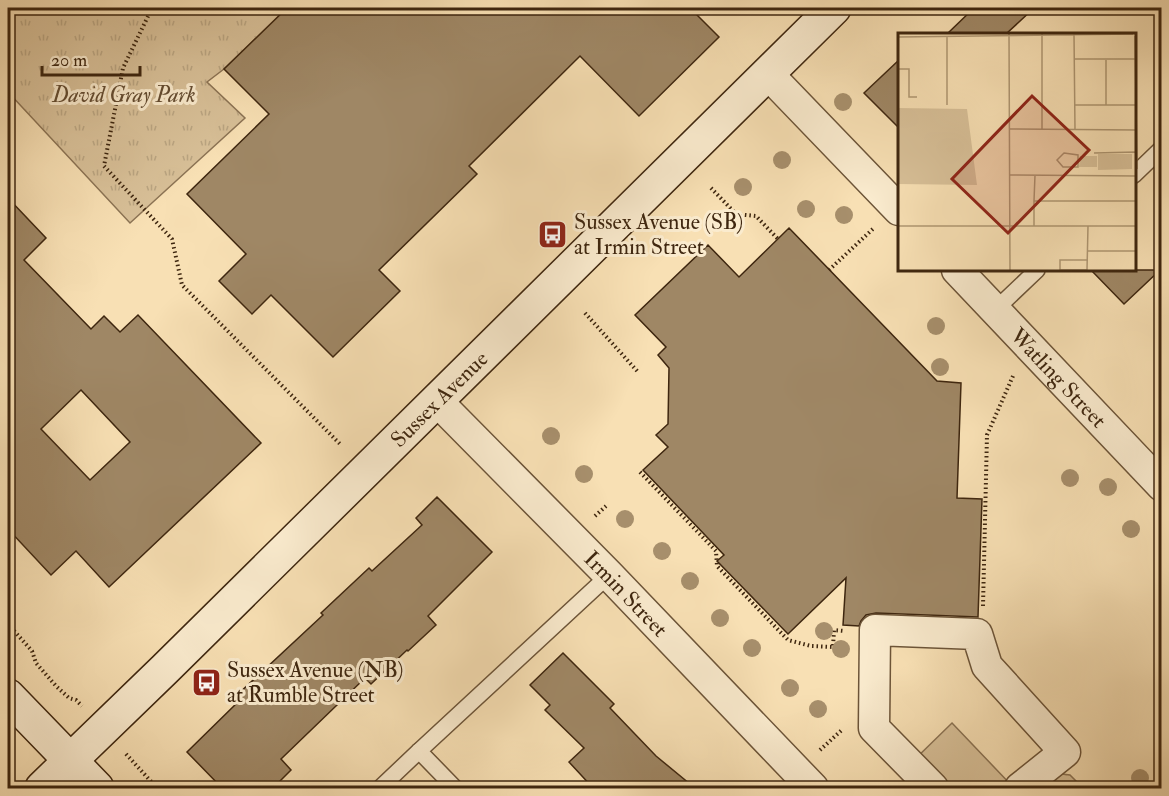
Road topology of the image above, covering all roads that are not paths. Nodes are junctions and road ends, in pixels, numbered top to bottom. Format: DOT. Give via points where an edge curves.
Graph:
graph roads {
  1 [pos="834,8"];
  2 [pos="767,73"];
  3 [pos="1161,148"];
  4 [pos="1136,172"];
  5 [pos="887,219"];
  6 [pos="959,272"];
  7 [pos="1035,272"];
  8 [pos="995,310"];
  9 [pos="437,401"];
  10 [pos="1161,486"];
  11 [pos="609,575"];
  12 [pos="8,696"];
  13 [pos="419,751"];
  14 [pos="70,760"];
  15 [pos="42,789"];
  16 [pos="97,789"];
  17 [pos="380,789"];
  18 [pos="455,789"];
  19 [pos="813,789"];
  20 [pos="933,789"];
  21 [pos="1020,789"];
  1 -- 2 [label="street, Sussex Avenue"];
  2 -- 5 [label="street"];
  2 -- 9 [label="street, Sussex Avenue"];
  3 -- 4 [label="lane"];
  6 -- 8 [label="street, Watling Street"];
  7 -- 8 [label="lane"];
  8 -- 10 [label="street, Watling Street"];
  9 -- 11 [label="street, Irmin Street"];
  9 -- 14 [label="street, Sussex Avenue"];
  11 -- 13 [label="lane"];
  11 -- 19 [label="street, Irmin Street"];
  12 -- 14 [label="street"];
  13 -- 17 [label="lane"];
  13 -- 18 [label="lane"];
  14 -- 15 [label="street, Sussex Avenue"];
  14 -- 16 [label="street"];
  20 -- 21 [label="street" via="874,728 875,630 977,634 987,666 1065,752"];
}
